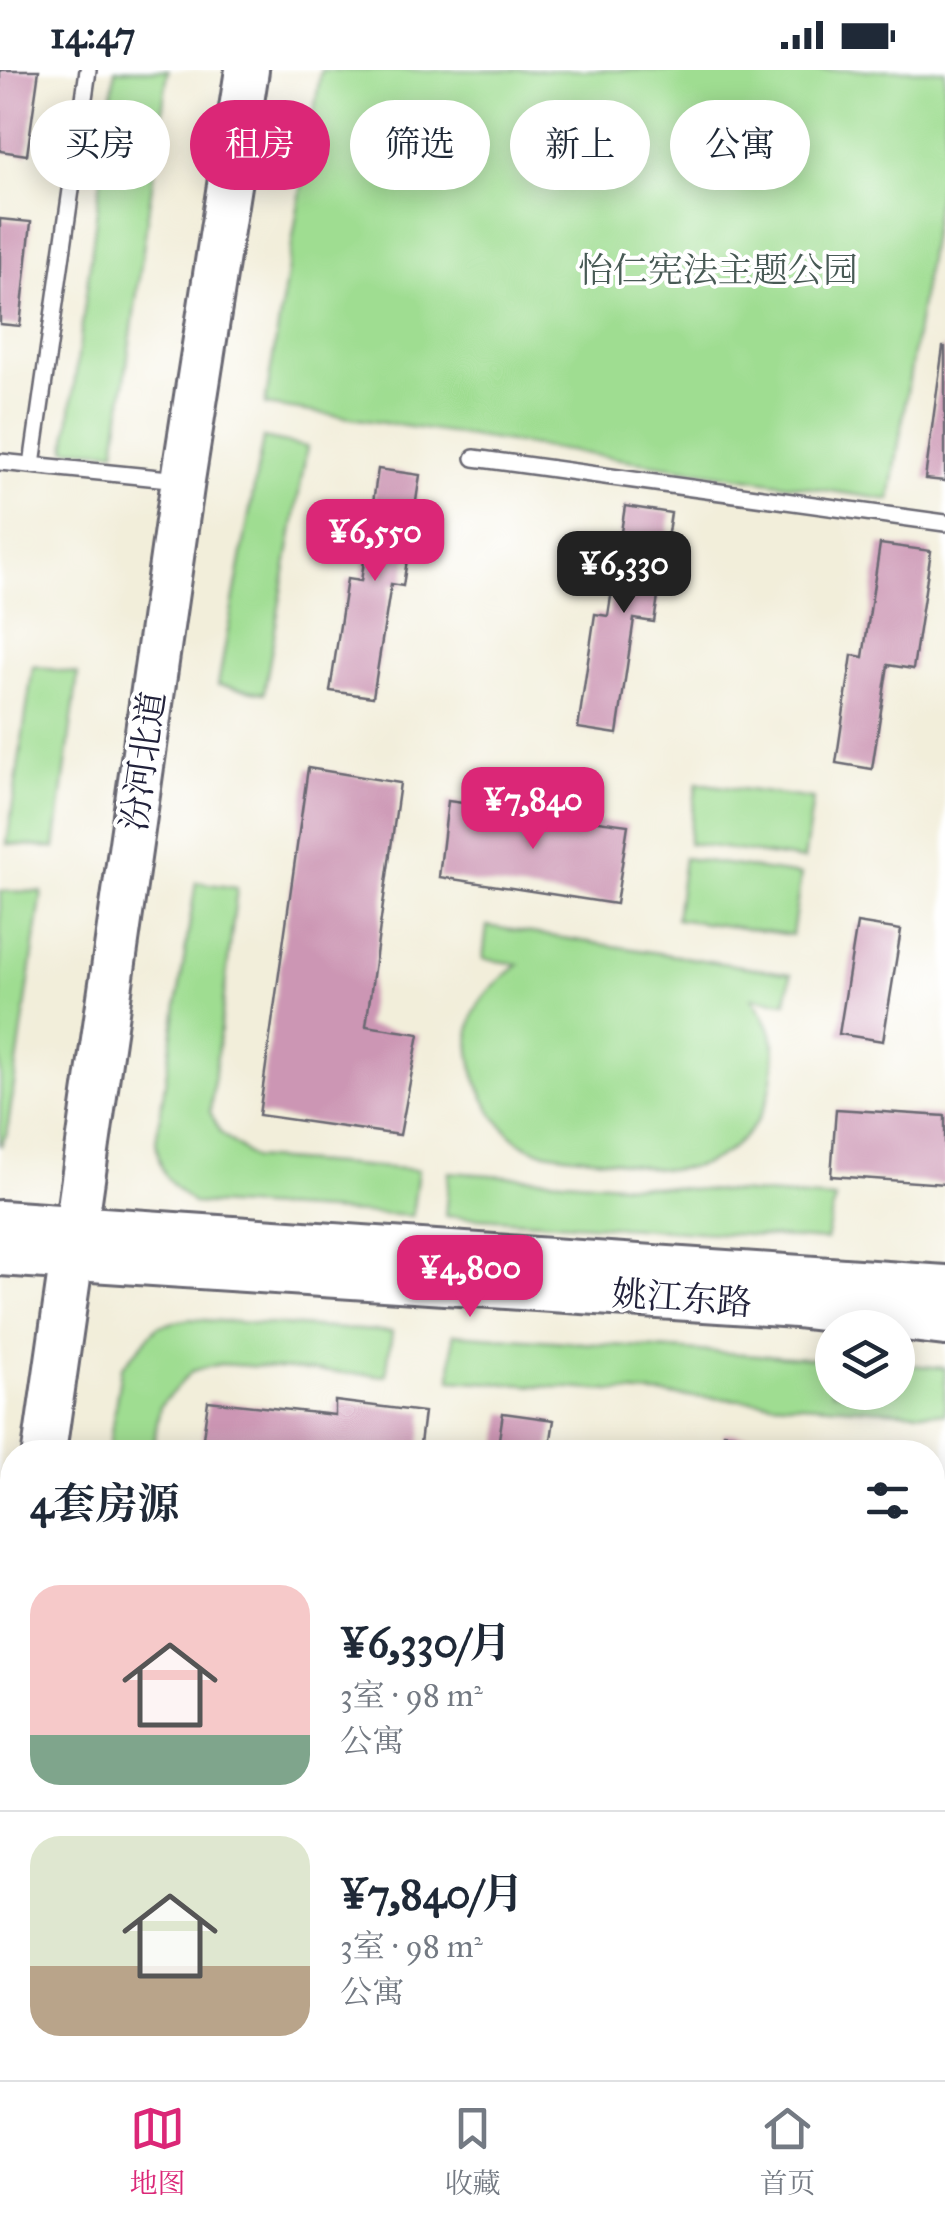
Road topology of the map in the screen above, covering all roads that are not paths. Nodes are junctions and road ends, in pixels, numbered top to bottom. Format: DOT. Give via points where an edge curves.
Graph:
graph roads {
  1 [pos="88,70"];
  2 [pos="246,70"];
  3 [pos="474,458"];
  4 [pos="0,462"];
  5 [pos="32,465"];
  6 [pos="183,480"];
  7 [pos="945,523"];
  8 [pos="0,1222"];
  9 [pos="74,1242"];
  10 [pos="0,1254"];
  11 [pos="945,1287"];
  12 [pos="945,1324"];
  13 [pos="46,1440"];
  1 -- 5 [label="lane"];
  2 -- 6 [label="street, 汾河北道"];
  3 -- 7 [label="lane"];
  4 -- 5 [label="lane"];
  5 -- 6 [label="lane"];
  6 -- 9 [label="street, 汾河北道"];
  8 -- 9 [label="street, 姚江东路"];
  9 -- 10 [label="street, 姚江东路"];
  9 -- 11 [label="street, 姚江东路"];
  9 -- 12 [label="street, 姚江东路"];
  9 -- 13 [label="street, 汾河北道"];
}
